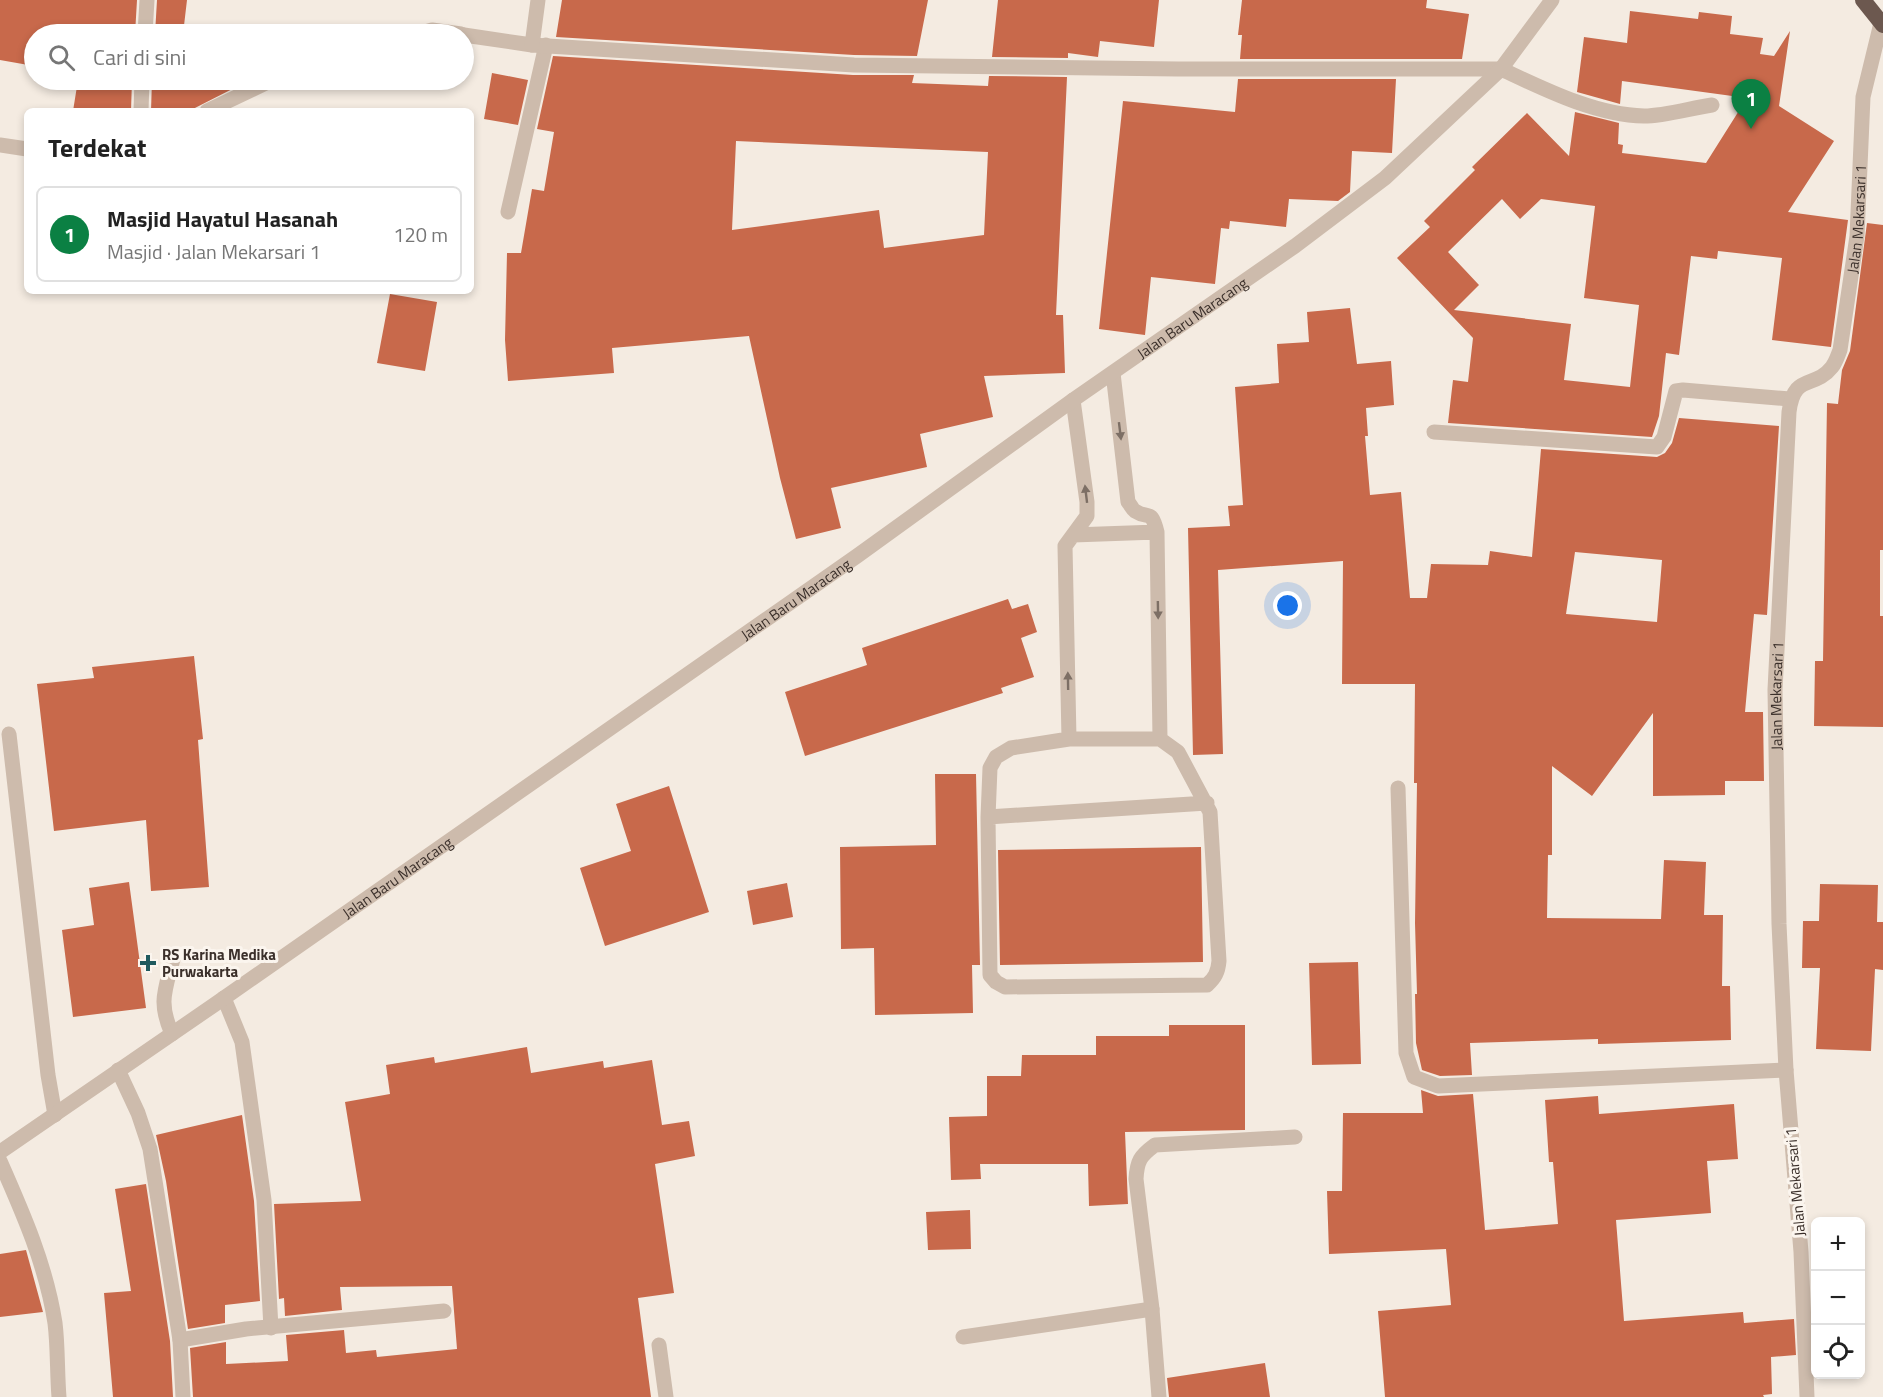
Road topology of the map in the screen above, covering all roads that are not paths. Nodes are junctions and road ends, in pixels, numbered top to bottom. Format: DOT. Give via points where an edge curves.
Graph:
graph roads {
  1 [pos="147,0"];
  2 [pos="538,0"];
  3 [pos="1552,0"];
  4 [pos="1863,0"];
  5 [pos="146,24"];
  6 [pos="1882,24"];
  7 [pos="474,37"];
  8 [pos="539,45"];
  9 [pos="1501,69"];
  10 [pos="142,90"];
  11 [pos="251,90"];
  12 [pos="1712,105"];
  13 [pos="141,108"];
  14 [pos="213,108"];
  15 [pos="0,145"];
  16 [pos="24,149"];
  17 [pos="508,212"];
  18 [pos="1113,372"];
  19 [pos="1791,399"];
  20 [pos="1073,400"];
  21 [pos="1434,432"];
  22 [pos="1157,531"];
  23 [pos="1073,535"];
  24 [pos="9,734"];
  25 [pos="1160,739"];
  26 [pos="1069,740"];
  27 [pos="1398,788"];
  28 [pos="1207,803"];
  29 [pos="988,817"];
  30 [pos="173,959"];
  31 [pos="224,998"];
  32 [pos="172,1034"];
  33 [pos="118,1070"];
  34 [pos="1786,1070"];
  35 [pos="55,1115"];
  36 [pos="1295,1137"];
  37 [pos="0,1152"];
  38 [pos="0,1161"];
  39 [pos="1152,1309"];
  40 [pos="444,1311"];
  41 [pos="272,1328"];
  42 [pos="963,1337"];
  43 [pos="180,1340"];
  44 [pos="659,1345"];
  45 [pos="59,1397"];
  46 [pos="183,1397"];
  47 [pos="666,1397"];
  48 [pos="1159,1397"];
  49 [pos="1807,1397"];
  1 -- 5 [label="street"];
  2 -- 8 [label="street"];
  3 -- 9 [label="street, Jalan Baru Maracang"];
  4 -- 6 [label="highway"];
  6 -- 19 [label="street, Jalan Mekarsari 1" via="1863,97 1857,236 1840,350 1834,366 1796,387"];
  7 -- 8 [label="street"];
  8 -- 9 [label="street" via="854,65"];
  8 -- 17 [label="street"];
  9 -- 12 [label="street" via="1559,97 1613,112 1645,116"];
  9 -- 18 [label="street, Jalan Baru Maracang" via="1385,178 1295,246"];
  10 -- 13 [label="street"];
  11 -- 14 [label="street"];
  15 -- 16 [label="street"];
  18 -- 20 [label="street, Jalan Baru Maracang"];
  18 -- 22 [label="street, one-way" via="1128,502 1135,511 1154,519"];
  19 -- 21 [label="street" via="1676,391 1664,437 1657,447"];
  19 -- 34 [label="street, Jalan Mekarsari 1" via="1775,690"];
  23 -- 20 [label="street, one-way" via="1087,516"];
  20 -- 31 [label="street, Jalan Baru Maracang" via="847,563"];
  22 -- 23 [label="street"];
  22 -- 25 [label="street, one-way"];
  26 -- 23 [label="street, one-way" via="1065,546"];
  24 -- 35 [label="street"];
  25 -- 26 [label="street"];
  25 -- 28 [label="street" via="1178,752"];
  26 -- 29 [label="street" via="1011,748 996,756 990,768"];
  27 -- 34 [label="street" via="1406,1053 1414,1077 1438,1086"];
  28 -- 29 [label="street"];
  28 -- 29 [label="street" via="1215,859 1219,961 1218,970 1207,985 1005,987 996,982 989,967"];
  30 -- 32 [label="street" via="163,1002"];
  31 -- 32 [label="street, Jalan Baru Maracang"];
  31 -- 41 [label="street" via="242,1042 264,1200"];
  32 -- 33 [label="street, Jalan Baru Maracang"];
  33 -- 35 [label="street, Jalan Baru Maracang"];
  33 -- 43 [label="street" via="150,1149"];
  34 -- 49 [label="street, Jalan Mekarsari 1" via="1801,1252"];
  35 -- 37 [label="street, Jalan Baru Maracang"];
  36 -- 39 [label="street" via="1155,1145 1144,1152 1137,1164 1136,1179"];
  38 -- 45 [label="street" via="42,1262 55,1324"];
  39 -- 42 [label="street"];
  39 -- 48 [label="street"];
  40 -- 41 [label="street"];
  41 -- 43 [label="street"];
  43 -- 46 [label="street"];
  44 -- 47 [label="street"];
}
